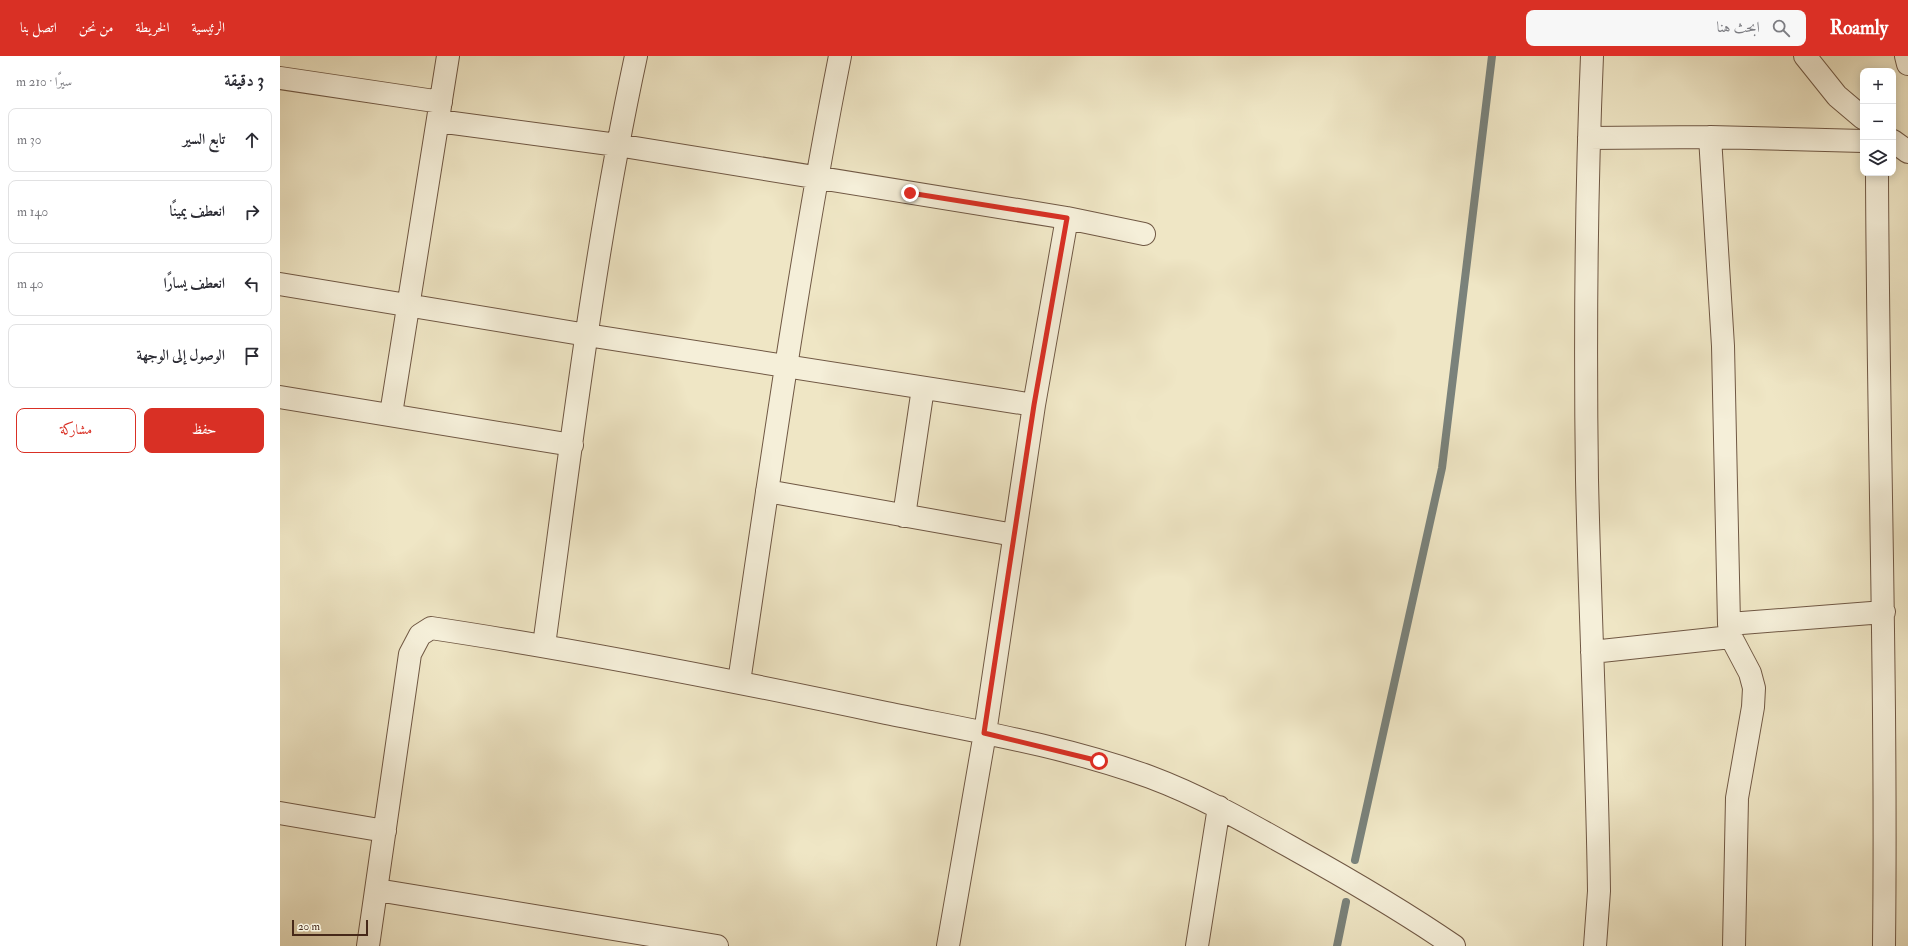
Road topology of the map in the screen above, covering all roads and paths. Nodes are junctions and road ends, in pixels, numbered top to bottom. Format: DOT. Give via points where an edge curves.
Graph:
graph roads {
  1 [pos="448,56"];
  2 [pos="636,56"];
  3 [pos="840,56"];
  4 [pos="1592,56"];
  5 [pos="1906,56"];
  6 [pos="1810,58"];
  7 [pos="1908,64"];
  8 [pos="280,78"];
  9 [pos="439,111"];
  10 [pos="1860,115"];
  11 [pos="1589,138"];
  12 [pos="1710,138"];
  13 [pos="1860,141"];
  14 [pos="1896,143"];
  15 [pos="617,145"];
  16 [pos="1908,152"];
  17 [pos="1877,176"];
  18 [pos="816,178"];
  19 [pos="1067,218"];
  20 [pos="1144,234"];
  21 [pos="280,284"];
  22 [pos="408,305"];
  23 [pos="587,335"];
  24 [pos="786,366"];
  25 [pos="923,388"];
  26 [pos="280,397"];
  27 [pos="1034,405"];
  28 [pos="391,414"];
  29 [pos="572,445"];
  30 [pos="767,491"];
  31 [pos="904,516"];
  32 [pos="1014,535"];
  33 [pos="1884,612"];
  34 [pos="1730,631"];
  35 [pos="544,645"];
  36 [pos="1592,652"];
  37 [pos="739,682"];
  38 [pos="984,733"];
  39 [pos="1219,807"];
  40 [pos="280,813"];
  41 [pos="386,831"];
  42 [pos="377,890"];
  43 [pos="368,946"];
  44 [pos="718,946"];
  45 [pos="948,946"];
  46 [pos="1197,946"];
  47 [pos="1454,946"];
  48 [pos="1595,946"];
  49 [pos="1734,946"];
  50 [pos="1884,946"];
  1 -- 9 [label="street"];
  2 -- 15 [label="street"];
  3 -- 18 [label="street"];
  4 -- 11 [label="street"];
  5 -- 7 [label="street"];
  6 -- 10 [label="street" via="1837,96"];
  8 -- 9 [label="street"];
  9 -- 15 [label="street"];
  9 -- 22 [label="street"];
  11 -- 12 [label="street"];
  11 -- 36 [label="street" via="1587,479"];
  12 -- 13 [label="street"];
  12 -- 34 [label="street" via="1723,346"];
  14 -- 16 [label="street"];
  15 -- 18 [label="street"];
  15 -- 23 [label="street"];
  17 -- 33 [label="street"];
  18 -- 19 [label="street"];
  18 -- 24 [label="street"];
  19 -- 20 [label="street"];
  19 -- 27 [label="street"];
  21 -- 22 [label="street"];
  22 -- 23 [label="street"];
  22 -- 28 [label="street"];
  23 -- 24 [label="street"];
  23 -- 29 [label="street"];
  24 -- 25 [label="street"];
  24 -- 30 [label="street"];
  25 -- 27 [label="street"];
  25 -- 31 [label="street"];
  26 -- 28 [label="street"];
  27 -- 32 [label="street"];
  28 -- 29 [label="street"];
  29 -- 35 [label="street"];
  30 -- 31 [label="street"];
  30 -- 37 [label="street"];
  31 -- 32 [label="street"];
  32 -- 38 [label="street"];
  33 -- 34 [label="street"];
  33 -- 50 [label="street"];
  34 -- 36 [label="street"];
  34 -- 49 [label="street" via="1750,673 1754,688 1754,707 1737,798"];
  35 -- 37 [label="street"];
  35 -- 41 [label="street" via="432,628 420,636 410,654"];
  36 -- 48 [label="street" via="1599,891"];
  37 -- 38 [label="street"];
  38 -- 39 [label="street" via="1086,757 1151,777"];
  38 -- 45 [label="street"];
  39 -- 46 [label="street"];
  39 -- 47 [label="street" via="1367,890"];
  40 -- 41 [label="street"];
  41 -- 42 [label="street"];
  42 -- 43 [label="street"];
  42 -- 44 [label="street"];
}
